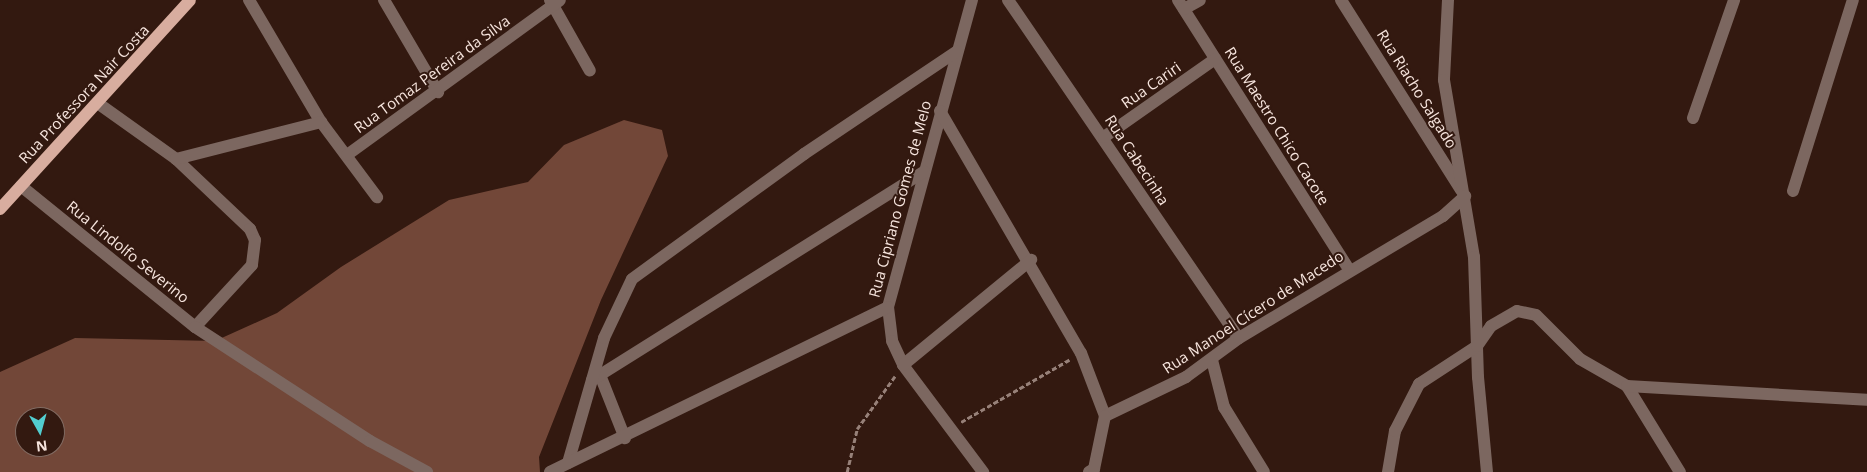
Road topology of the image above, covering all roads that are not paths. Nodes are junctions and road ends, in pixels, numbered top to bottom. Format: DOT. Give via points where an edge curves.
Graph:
graph roads {
  1 [pos="190,0"];
  2 [pos="249,0"];
  3 [pos="384,0"];
  4 [pos="972,0"];
  5 [pos="1008,0"];
  6 [pos="1200,0"];
  7 [pos="1342,0"];
  8 [pos="1448,0"];
  9 [pos="1734,0"];
  10 [pos="1853,0"];
  11 [pos="554,2"];
  12 [pos="1181,5"];
  13 [pos="957,51"];
  14 [pos="1216,59"];
  15 [pos="590,71"];
  16 [pos="438,92"];
  17 [pos="99,104"];
  18 [pos="940,111"];
  19 [pos="1693,118"];
  20 [pos="321,122"];
  21 [pos="1104,137"];
  22 [pos="347,155"];
  23 [pos="176,158"];
  24 [pos="924,172"];
  25 [pos="21,186"];
  26 [pos="1793,191"];
  27 [pos="1465,196"];
  28 [pos="377,197"];
  29 [pos="0,209"];
  30 [pos="1031,260"];
  31 [pos="1349,269"];
  32 [pos="888,307"];
  33 [pos="195,327"];
  34 [pos="1239,338"];
  35 [pos="1477,346"];
  36 [pos="1212,360"];
  37 [pos="903,365"];
  38 [pos="596,378"];
  39 [pos="1627,386"];
  40 [pos="1867,400"];
  41 [pos="1105,416"];
  42 [pos="625,438"];
  43 [pos="568,463"];
  44 [pos="1094,471"];
  45 [pos="427,472"];
  46 [pos="550,472"];
  47 [pos="983,472"];
  48 [pos="1264,472"];
  49 [pos="1388,472"];
  50 [pos="1487,472"];
  51 [pos="1680,472"];
  1 -- 17 [label="main road, Rua Professora Nair Costa"];
  2 -- 20 [label="street"];
  3 -- 16 [label="street"];
  4 -- 13 [label="street, Rua Cipriano Gomes de Melo"];
  5 -- 21 [label="street, Rua Cabecinha"];
  6 -- 12 [label="street"];
  7 -- 27 [label="street, Rua Riacho Salgado"];
  8 -- 27 [label="street" via="1444,80"];
  9 -- 19 [label="street"];
  10 -- 26 [label="street"];
  11 -- 15 [label="street"];
  11 -- 16 [label="street, Rua Tomaz Pereira da Silva"];
  12 -- 14 [label="street, Rua Maestro Chico Cacote"];
  13 -- 18 [label="street, Rua Cipriano Gomes de Melo"];
  13 -- 38 [label="street" via="804,154 632,279 619,300"];
  14 -- 21 [label="street, Rua Cariri"];
  14 -- 31 [label="street, Rua Maestro Chico Cacote"];
  16 -- 22 [label="street, Rua Tomaz Pereira da Silva"];
  17 -- 23 [label="street"];
  17 -- 25 [label="main road, Rua Professora Nair Costa"];
  18 -- 24 [label="street, Rua Cipriano Gomes de Melo"];
  18 -- 30 [label="street"];
  20 -- 22 [label="street"];
  20 -- 23 [label="street"];
  21 -- 34 [label="street, Rua Cabecinha"];
  22 -- 28 [label="street"];
  23 -- 33 [label="street" via="250,228 255,240 252,265"];
  24 -- 32 [label="street, Rua Cipriano Gomes de Melo"];
  24 -- 38 [label="street"];
  25 -- 29 [label="main road, Rua Professora Nair Costa"];
  25 -- 33 [label="street, Rua Lindolfo Severino"];
  27 -- 31 [label="street, Rua Manoel Cícero de Macedo" via="1443,216"];
  27 -- 35 [label="street" via="1479,303"];
  30 -- 37 [label="street"];
  30 -- 41 [label="street" via="1082,353"];
  31 -- 34 [label="street, Rua Manoel Cícero de Macedo"];
  32 -- 37 [label="street, Rua Cipriano Gomes de Melo" via="892,340"];
  32 -- 42 [label="street"];
  33 -- 45 [label="street, Rua Lindolfo Severino" via="370,441"];
  34 -- 36 [label="street, Rua Manoel Cícero de Macedo"];
  35 -- 39 [label="street" via="1491,326 1517,311 1536,315 1580,359"];
  35 -- 49 [label="street" via="1419,384 1395,431"];
  35 -- 50 [label="street"];
  36 -- 41 [label="street, Rua Manoel Cícero de Macedo"];
  36 -- 48 [label="street" via="1224,407"];
  37 -- 47 [label="street, Rua Cipriano Gomes de Melo"];
  38 -- 42 [label="street"];
  38 -- 43 [label="street"];
  39 -- 40 [label="street"];
  39 -- 51 [label="street"];
  41 -- 44 [label="street"];
  42 -- 43 [label="street"];
  43 -- 46 [label="street"];
}
